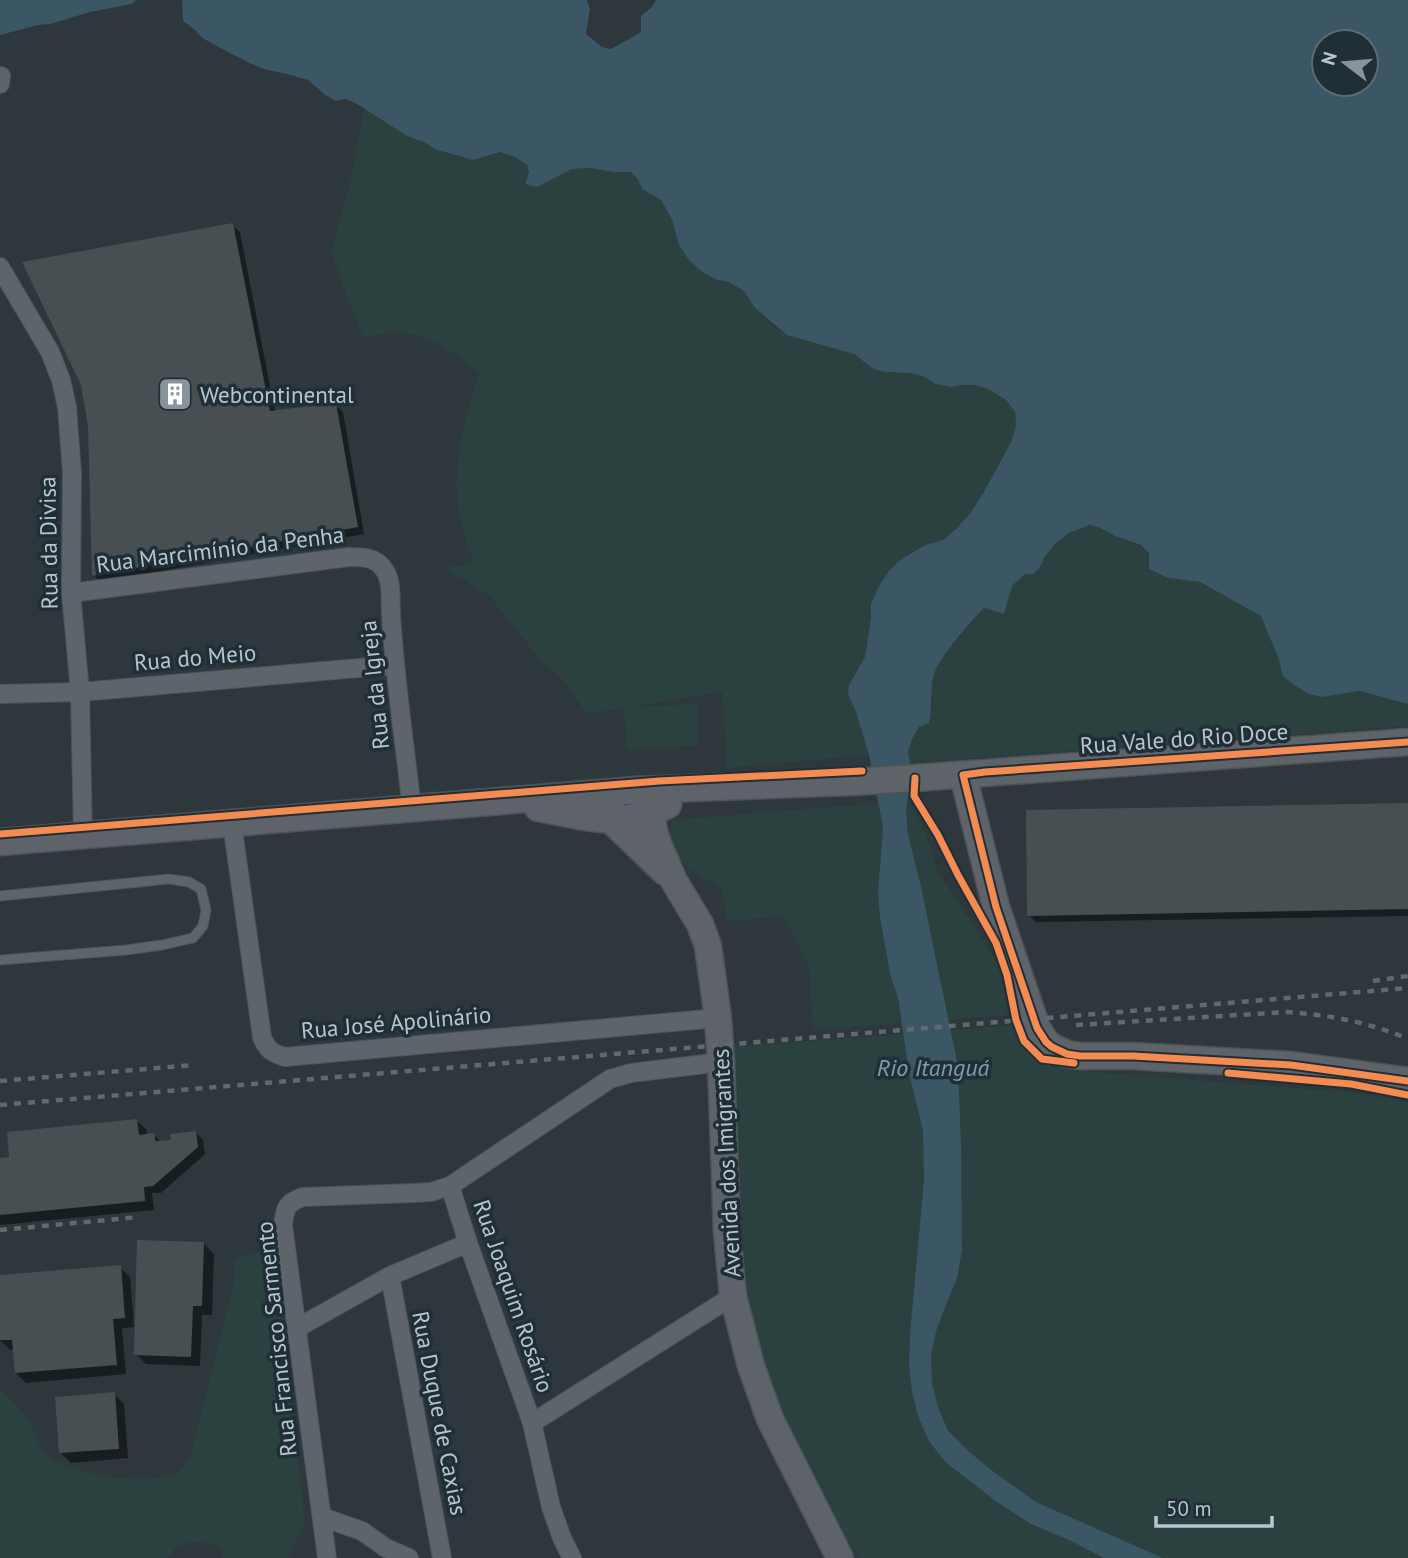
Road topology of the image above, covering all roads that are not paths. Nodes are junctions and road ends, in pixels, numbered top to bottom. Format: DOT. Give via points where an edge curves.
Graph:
graph roads {
  1 [pos="1,76"];
  2 [pos="0,85"];
  3 [pos="0,267"];
  4 [pos="375,560"];
  5 [pos="71,593"];
  6 [pos="394,665"];
  7 [pos="80,692"];
  8 [pos="0,694"];
  9 [pos="1408,742"];
  10 [pos="963,775"];
  11 [pos="707,786"];
  12 [pos="627,791"];
  13 [pos="507,802"];
  14 [pos="412,810"];
  15 [pos="652,812"];
  16 [pos="612,821"];
  17 [pos="232,822"];
  18 [pos="83,836"];
  19 [pos="0,842"];
  20 [pos="674,881"];
  21 [pos="0,897"];
  22 [pos="0,960"];
  23 [pos="718,1018"];
  24 [pos="722,1062"];
  25 [pos="1408,1081"];
  26 [pos="450,1186"];
  27 [pos="468,1243"];
  28 [pos="390,1276"];
  29 [pos="733,1296"];
  30 [pos="297,1328"];
  31 [pos="532,1423"];
  32 [pos="322,1517"];
  33 [pos="327,1558"];
  34 [pos="409,1558"];
  35 [pos="442,1558"];
  36 [pos="572,1558"];
  37 [pos="841,1558"];
  1 -- 2 [label="street"];
  3 -- 5 [label="street, Rua da Divisa" via="50,352 67,407 72,473"];
  4 -- 5 [label="street, Rua Marcimínio da Penha" via="349,557"];
  4 -- 6 [label="street, Rua da Igreja" via="389,582"];
  5 -- 7 [label="street, Rua da Divisa"];
  6 -- 7 [label="street, Rua do Meio"];
  6 -- 14 [label="street, Rua da Igreja"];
  7 -- 8 [label="street, Rua do Meio"];
  7 -- 18 [label="street, Rua da Divisa"];
  9 -- 10 [label="street, Rua Vale do Rio Doce"];
  10 -- 11 [label="street, Rua Vale do Rio Doce"];
  10 -- 25 [label="street" via="996,907 1037,1028 1052,1047 1080,1056 1291,1065"];
  11 -- 12 [label="street, Rua Vale do Rio Doce"];
  11 -- 15 [label="street"];
  12 -- 13 [label="street, Rua Vale do Rio Doce"];
  12 -- 15 [label="street, Avenida dos Imigrantes" via="647,801"];
  12 -- 16 [label="street" via="613,806"];
  13 -- 14 [label="street"];
  13 -- 16 [label="street"];
  14 -- 17 [label="street"];
  15 -- 16 [label="street"];
  15 -- 20 [label="street, Avenida dos Imigrantes" via="654,832"];
  16 -- 20 [label="street, Avenida dos Imigrantes"];
  17 -- 18 [label="street"];
  17 -- 23 [label="street, Rua José Apolinário" via="262,1037 273,1053 285,1057"];
  18 -- 19 [label="street"];
  20 -- 23 [label="street, Avenida dos Imigrantes" via="708,946"];
  21 -- 22 [label="lane" via="169,879 201,889 206,910 203,926 193,938 126,950"];
  23 -- 24 [label="street, Avenida dos Imigrantes"];
  24 -- 26 [label="street, Rua Francisco Sarmento" via="610,1079"];
  24 -- 29 [label="street, Avenida dos Imigrantes" via="726,1232"];
  26 -- 27 [label="street, Rua Joaquim Rosário"];
  26 -- 30 [label="street, Rua Francisco Sarmento" via="430,1192 293,1200 285,1209 283,1225"];
  27 -- 28 [label="street"];
  27 -- 31 [label="street, Rua Joaquim Rosário"];
  28 -- 30 [label="street"];
  28 -- 35 [label="street, Rua Duque de Caxias"];
  29 -- 31 [label="street"];
  29 -- 37 [label="street, Avenida dos Imigrantes" via="770,1419"];
  30 -- 32 [label="street, Rua Francisco Sarmento"];
  31 -- 36 [label="street, Rua Joaquim Rosário" via="551,1507"];
  32 -- 33 [label="street, Rua Francisco Sarmento"];
  32 -- 34 [label="street" via="362,1531"];
}
